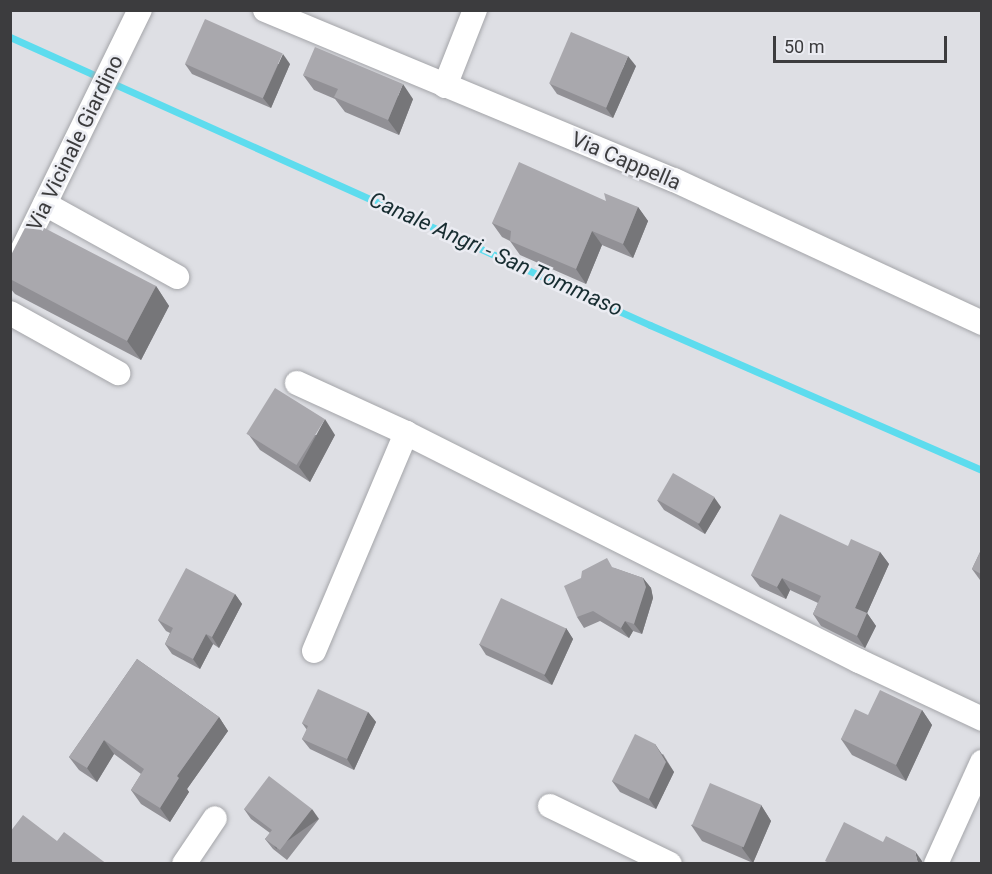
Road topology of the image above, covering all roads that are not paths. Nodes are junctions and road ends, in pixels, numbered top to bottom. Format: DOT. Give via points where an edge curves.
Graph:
graph roads {
  1 [pos="140,10"];
  2 [pos="266,10"];
  3 [pos="475,10"];
  4 [pos="445,86"];
  5 [pos="45,204"];
  6 [pos="10,275"];
  7 [pos="177,277"];
  8 [pos="10,313"];
  9 [pos="981,322"];
  10 [pos="118,373"];
  11 [pos="297,383"];
  12 [pos="406,433"];
  13 [pos="314,651"];
  14 [pos="981,719"];
  15 [pos="981,762"];
  16 [pos="550,806"];
  17 [pos="215,818"];
  18 [pos="184,864"];
  19 [pos="670,864"];
  20 [pos="936,864"];
  1 -- 5 [label="street, Via Vicinale Giardino"];
  2 -- 4 [label="street, Via Cappella"];
  3 -- 4 [label="street"];
  4 -- 9 [label="street, Via Cappella" via="674,180"];
  5 -- 6 [label="street, Via Vicinale Giardino"];
  5 -- 7 [label="street"];
  8 -- 10 [label="street"];
  11 -- 12 [label="street"];
  12 -- 13 [label="street"];
  12 -- 14 [label="street"];
  15 -- 20 [label="street"];
  16 -- 19 [label="street"];
  17 -- 18 [label="street"];
}
